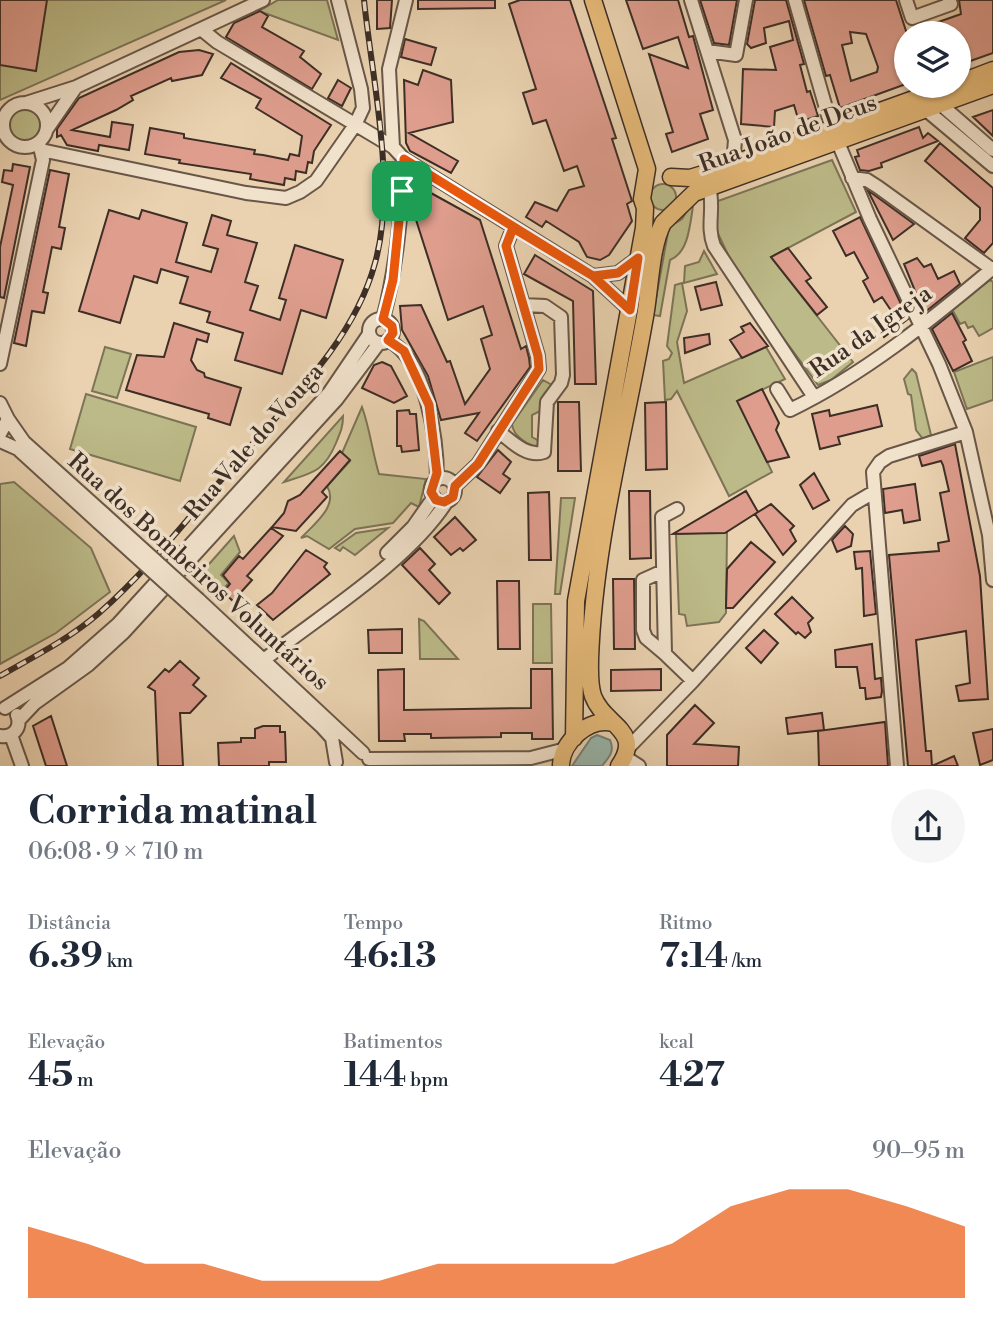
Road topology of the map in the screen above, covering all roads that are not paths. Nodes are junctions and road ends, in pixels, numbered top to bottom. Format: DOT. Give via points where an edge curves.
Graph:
graph roads {
  1 [pos="263,0"];
  2 [pos="338,0"];
  3 [pos="406,0"];
  4 [pos="593,0"];
  5 [pos="604,0"];
  6 [pos="691,0"];
  7 [pos="746,0"];
  8 [pos="795,0"];
  9 [pos="906,0"];
  10 [pos="949,0"];
  11 [pos="201,29"];
  12 [pos="708,51"];
  13 [pos="993,70"];
  14 [pos="971,78"];
  15 [pos="993,85"];
  16 [pos="76,86"];
  17 [pos="921,98"];
  18 [pos="26,103"];
  19 [pos="932,106"];
  20 [pos="3,115"];
  21 [pos="355,125"];
  22 [pos="47,129"];
  23 [pos="835,134"];
  24 [pos="0,145"];
  25 [pos="19,146"];
  26 [pos="40,146"];
  27 [pos="393,147"];
  28 [pos="993,150"];
  29 [pos="404,159"];
  30 [pos="733,164"];
  31 [pos="993,166"];
  32 [pos="669,176"];
  33 [pos="852,178"];
  34 [pos="646,184"];
  35 [pos="709,187"];
  36 [pos="681,204"];
  37 [pos="645,208"];
  38 [pos="668,216"];
  39 [pos="513,228"];
  40 [pos="638,258"];
  41 [pos="993,269"];
  42 [pos="593,276"];
  43 [pos="523,305"];
  44 [pos="630,310"];
  45 [pos="383,319"];
  46 [pos="920,326"];
  47 [pos="379,339"];
  48 [pos="0,364"];
  49 [pos="777,389"];
  50 [pos="814,397"];
  51 [pos="0,403"];
  52 [pos="8,419"];
  53 [pos="498,431"];
  54 [pos="966,432"];
  55 [pos="0,435"];
  56 [pos="0,441"];
  57 [pos="437,479"];
  58 [pos="455,486"];
  59 [pos="874,492"];
  60 [pos="434,497"];
  61 [pos="447,501"];
  62 [pos="677,509"];
  63 [pos="101,518"];
  64 [pos="663,571"];
  65 [pos="993,579"];
  66 [pos="196,604"];
  67 [pos="665,654"];
  68 [pos="262,657"];
  69 [pos="693,681"];
  70 [pos="3,708"];
  71 [pos="19,720"];
  72 [pos="612,723"];
  73 [pos="5,735"];
  74 [pos="570,743"];
  75 [pos="368,759"];
  76 [pos="628,759"];
  77 [pos="335,764"];
  78 [pos="22,766"];
  79 [pos="561,766"];
  80 [pos="897,766"];
  1 -- 11 [label="street"];
  2 -- 21 [label="street" via="361,89 363,108"];
  3 -- 27 [label="street" via="389,69"];
  4 -- 34 [label="main road" via="647,169"];
  5 -- 32 [label="main road" via="658,165"];
  6 -- 12 [label="street"];
  7 -- 12 [label="street" via="736,55"];
  8 -- 23 [label="street"];
  9 -- 10 [label="street" via="912,18 951,4"];
  11 -- 16 [label="street"];
  11 -- 21 [label="street"];
  12 -- 30 [label="street" via="735,140"];
  13 -- 14 [label="main road"];
  15 -- 19 [label="main road, Rua João de Deus"];
  16 -- 18 [label="street"];
  16 -- 22 [label="street"];
  17 -- 23 [label="main road, Rua João de Deus"];
  18 -- 20 [label="street"];
  18 -- 22 [label="street" via="43,111"];
  19 -- 23 [label="main road, Rua João de Deus"];
  19 -- 28 [label="street"];
  19 -- 31 [label="street"];
  20 -- 25 [label="street" via="3,130"];
  21 -- 26 [label="street" via="316,181 286,198"];
  21 -- 27 [label="street"];
  22 -- 26 [label="street"];
  23 -- 30 [label="main road, Rua João de Deus"];
  23 -- 33 [label="street"];
  23 -- 35 [label="main road, Rua João de Deus"];
  24 -- 25 [label="street"];
  25 -- 26 [label="street"];
  26 -- 48 [label="street" via="43,160"];
  27 -- 29 [label="street"];
  29 -- 39 [label="street"];
  29 -- 45 [label="street, Rua Vale do Vouga" via="400,233"];
  30 -- 32 [label="main road, Rua João de Deus" via="691,178"];
  32 -- 34 [label="main road" via="655,177"];
  32 -- 36 [label="main road" via="682,191"];
  33 -- 41 [label="street" via="878,187"];
  33 -- 46 [label="street"];
  34 -- 37 [label="main road"];
  35 -- 36 [label="main road, Rua João de Deus"];
  35 -- 50 [label="street" via="708,225 714,246"];
  36 -- 38 [label="main road"];
  37 -- 38 [label="main road" via="653,215"];
  37 -- 40 [label="main road"];
  38 -- 72 [label="main road" via="660,230 592,603 590,685 593,698"];
  39 -- 42 [label="street"];
  39 -- 43 [label="street" via="506,246"];
  40 -- 42 [label="street" via="618,273"];
  40 -- 44 [label="main road"];
  41 -- 46 [label="street, Rua da Igreja"];
  42 -- 44 [label="street"];
  43 -- 53 [label="street" via="539,369"];
  43 -- 53 [label="street" via="545,306 561,317 563,375 547,402 544,452 524,451"];
  44 -- 74 [label="main road" via="576,601"];
  45 -- 47 [label="street, Rua Vale do Vouga" via="373,321"];
  45 -- 47 [label="street, Rua Vale do Vouga" via="393,333"];
  46 -- 50 [label="street, Rua da Igreja"];
  46 -- 54 [label="street"];
  47 -- 57 [label="street" via="404,351 429,405"];
  47 -- 70 [label="street, Rua Vale do Vouga" via="118,624 68,668"];
  47 -- 71 [label="street, Rua Vale do Vouga" via="337,400 124,632"];
  49 -- 50 [label="street, Rua da Igreja" via="790,410"];
  51 -- 52 [label="street, Rua dos Bombeiros Voluntários"];
  52 -- 55 [label="street"];
  52 -- 63 [label="street, Rua dos Bombeiros Voluntários" via="24,442"];
  53 -- 58 [label="street" via="478,464"];
  54 -- 59 [label="street" via="880,462 873,472"];
  54 -- 65 [label="street" via="989,535"];
  56 -- 63 [label="street, Rua dos Bombeiros Voluntários" via="18,449"];
  57 -- 58 [label="street" via="448,478"];
  57 -- 60 [label="street" via="431,489"];
  58 -- 61 [label="street"];
  59 -- 69 [label="street" via="852,505"];
  59 -- 80 [label="street"];
  60 -- 61 [label="street"];
  60 -- 68 [label="street" via="413,527 379,560"];
  61 -- 68 [label="street" via="384,566"];
  62 -- 64 [label="street" via="662,517"];
  63 -- 66 [label="street, Rua dos Bombeiros Voluntários, bridge"];
  64 -- 67 [label="street"];
  64 -- 67 [label="street" via="643,580 643,630"];
  66 -- 68 [label="street, Rua dos Bombeiros Voluntários"];
  66 -- 77 [label="street, Rua dos Bombeiros Voluntários" via="332,738"];
  67 -- 69 [label="street"];
  68 -- 75 [label="street, Rua dos Bombeiros Voluntários"];
  69 -- 76 [label="street"];
  70 -- 71 [label="street, Rua Vale do Vouga" via="13,711"];
  71 -- 73 [label="street, Rua Vale do Vouga" via="16,731"];
  72 -- 74 [label="main road" via="594,723"];
  72 -- 76 [label="main road" via="622,731"];
  73 -- 78 [label="street"];
  74 -- 75 [label="street" via="531,758"];
  74 -- 79 [label="main road"];
  75 -- 77 [label="street" via="347,752"];
}
